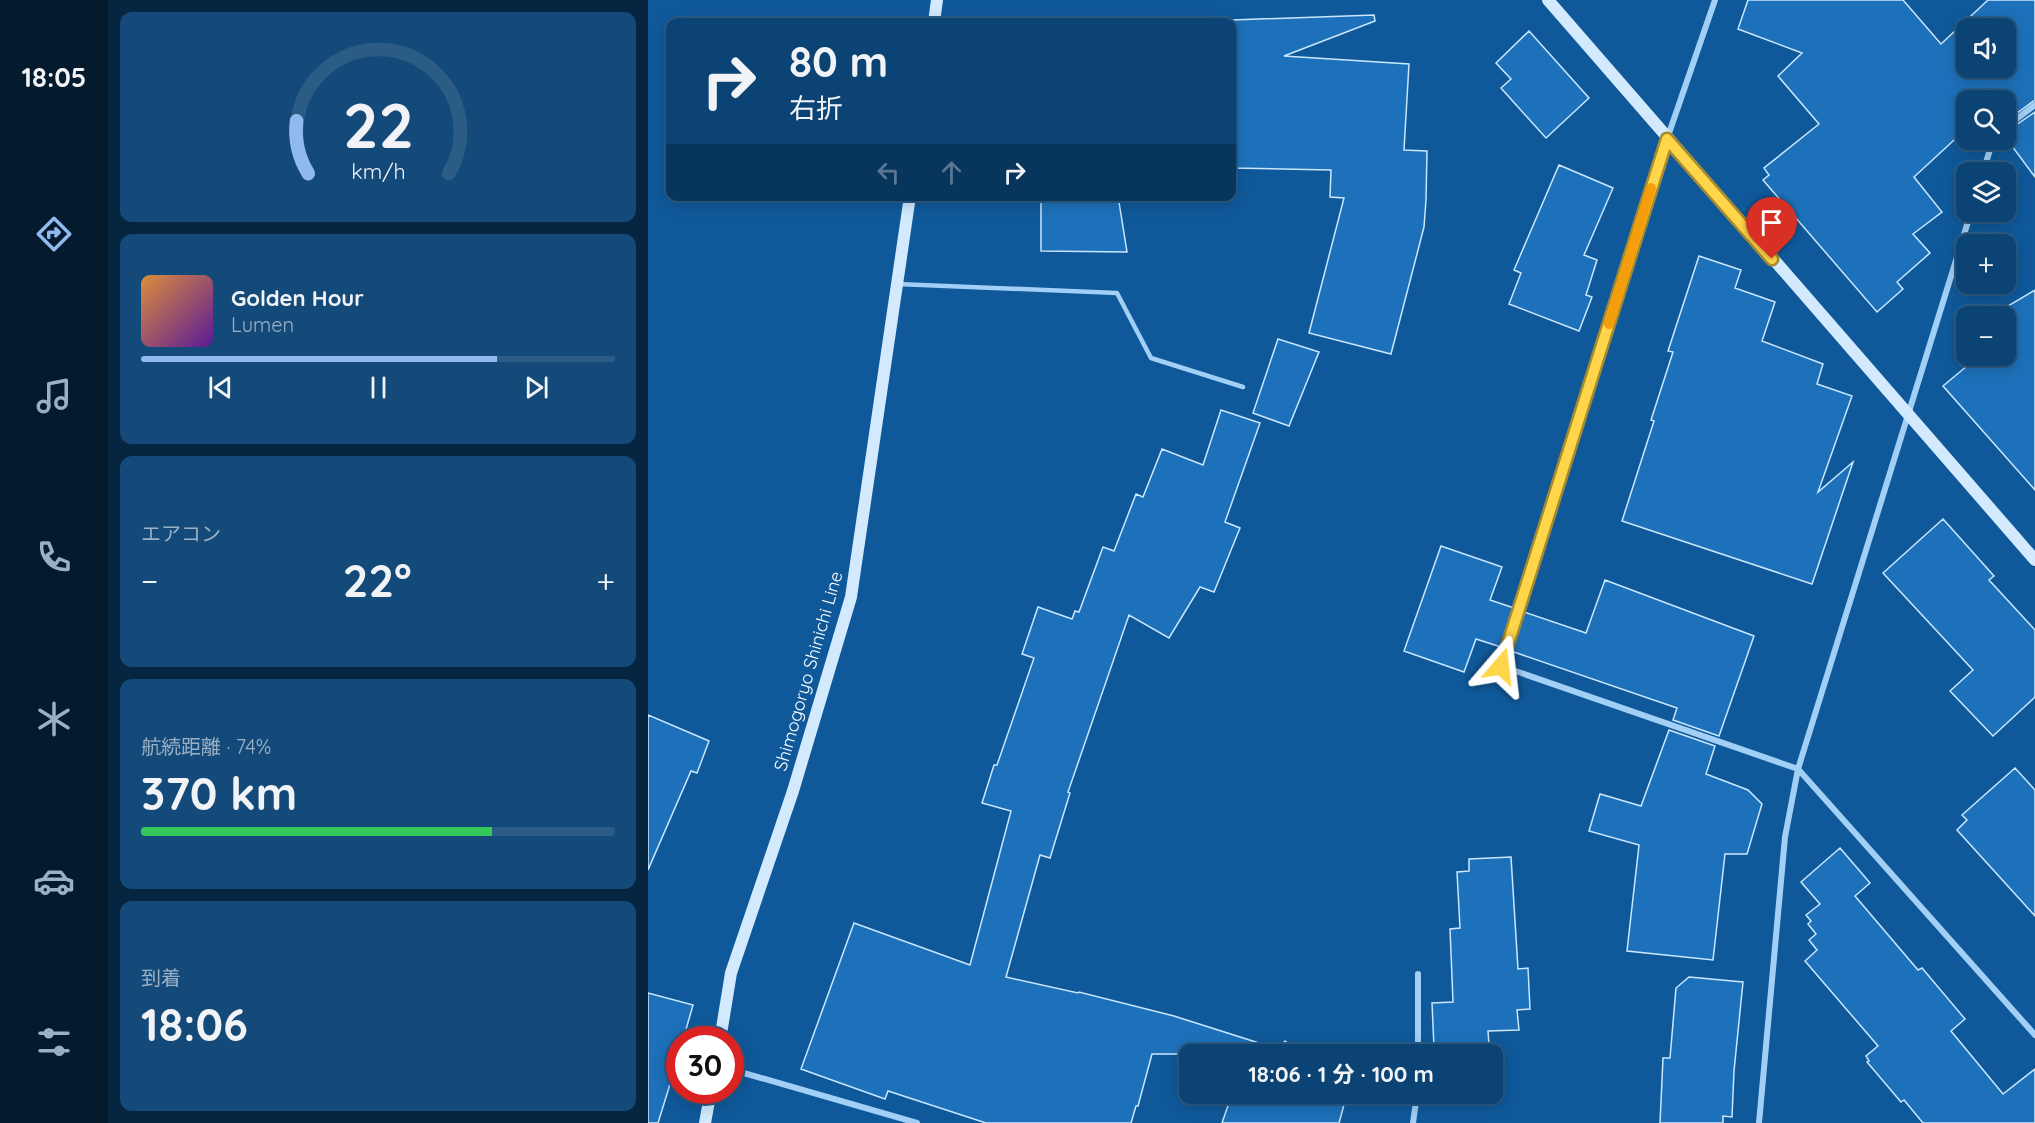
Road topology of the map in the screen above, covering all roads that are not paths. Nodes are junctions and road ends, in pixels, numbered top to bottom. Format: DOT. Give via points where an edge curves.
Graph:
graph roads {
  1 [pos="937,0"];
  2 [pos="1548,0"];
  3 [pos="1715,0"];
  4 [pos="935,18"];
  5 [pos="2035,105"];
  6 [pos="2016,119"];
  7 [pos="1667,139"];
  8 [pos="909,201"];
  9 [pos="1968,222"];
  10 [pos="897,284"];
  11 [pos="1243,387"];
  12 [pos="1908,414"];
  13 [pos="2035,560"];
  14 [pos="1798,769"];
  15 [pos="1418,974"];
  16 [pos="722,1026"];
  17 [pos="2035,1035"];
  18 [pos="1418,1044"];
  19 [pos="744,1073"];
  20 [pos="708,1104"];
  21 [pos="1416,1104"];
  22 [pos="705,1123"];
  23 [pos="917,1123"];
  24 [pos="1413,1123"];
  25 [pos="1760,1123"];
  1 -- 4 [label="main road"];
  2 -- 7 [label="main road"];
  3 -- 7 [label="street"];
  5 -- 6 [label="street"];
  7 -- 12 [label="main road"];
  7 -- 14 [label="street" via="1501,666"];
  8 -- 10 [label="main road, Shimogoryo Shinichi Line"];
  9 -- 12 [label="street"];
  10 -- 11 [label="lane" via="1117,294 1151,358"];
  10 -- 16 [label="main road, Shimogoryo Shinichi Line" via="851,597 793,791 731,973"];
  12 -- 13 [label="main road"];
  12 -- 14 [label="street"];
  14 -- 17 [label="street"];
  14 -- 25 [label="street" via="1785,837"];
  15 -- 18 [label="street"];
  19 -- 23 [label="street"];
  20 -- 22 [label="main road"];
  21 -- 24 [label="street"];
}
